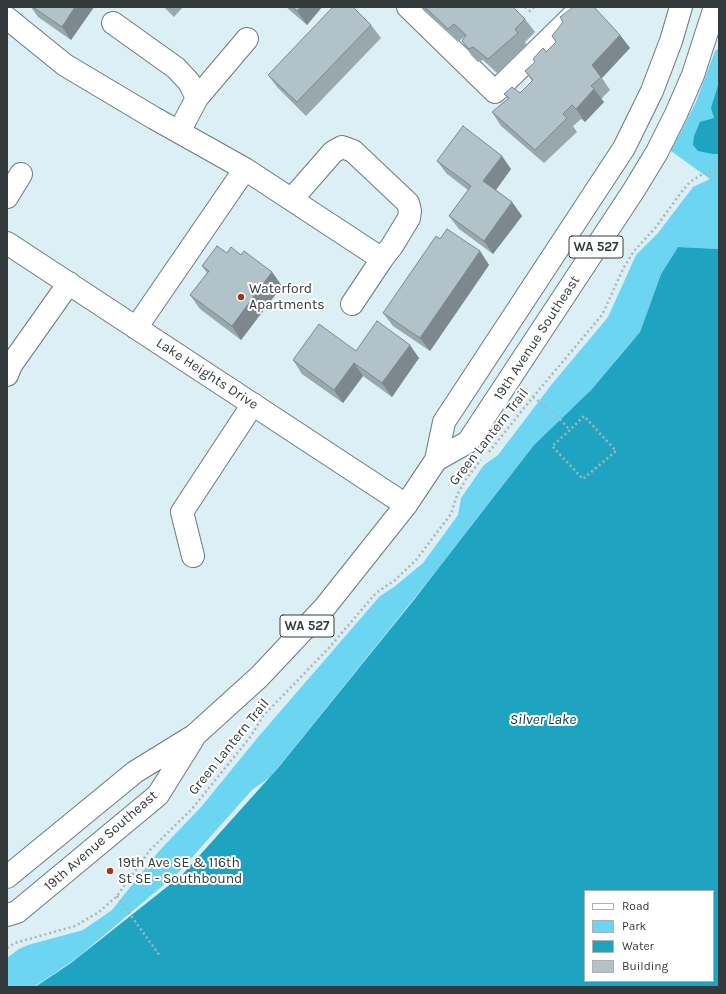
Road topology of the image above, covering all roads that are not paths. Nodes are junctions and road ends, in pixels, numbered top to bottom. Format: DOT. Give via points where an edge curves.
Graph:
graph roads {
  1 [pos="408,7"];
  2 [pos="582,7"];
  3 [pos="681,7"];
  4 [pos="715,7"];
  5 [pos="7,18"];
  6 [pos="113,23"];
  7 [pos="247,40"];
  8 [pos="197,98"];
  9 [pos="179,132"];
  10 [pos="245,169"];
  11 [pos="21,174"];
  12 [pos="7,197"];
  13 [pos="292,199"];
  14 [pos="7,243"];
  15 [pos="382,259"];
  16 [pos="69,283"];
  17 [pos="352,304"];
  18 [pos="136,328"];
  19 [pos="7,375"];
  20 [pos="253,404"];
  21 [pos="436,460"];
  22 [pos="406,505"];
  23 [pos="193,556"];
  24 [pos="196,734"];
  25 [pos="7,877"];
  26 [pos="7,915"];
  1 -- 2 [label="main road" via="495,92"];
  3 -- 21 [label="main road, 19th Avenue Southeast / WA 527" via="652,91 624,148 444,422"];
  4 -- 21 [label="main road, 19th Avenue Southeast / WA 527" via="693,75 676,114 634,190 468,442"];
  5 -- 9 [label="main road" via="65,65"];
  6 -- 8 [label="main road" via="176,68 190,82"];
  7 -- 8 [label="main road"];
  8 -- 9 [label="main road"];
  9 -- 10 [label="main road"];
  10 -- 13 [label="main road"];
  10 -- 18 [label="main road"];
  11 -- 12 [label="main road"];
  13 -- 15 [label="main road"];
  13 -- 15 [label="main road" via="333,152 342,147 353,151 408,203 409,218"];
  14 -- 16 [label="main road, Lake Heights Drive"];
  15 -- 17 [label="main road"];
  16 -- 18 [label="main road, Lake Heights Drive"];
  16 -- 19 [label="main road" via="11,365"];
  18 -- 20 [label="main road, Lake Heights Drive"];
  20 -- 22 [label="main road, Lake Heights Drive"];
  20 -- 23 [label="main road" via="182,512"];
  21 -- 22 [label="main road, 19th Avenue Southeast / WA 527"];
  22 -- 24 [label="main road, 19th Avenue Southeast / WA 527" via="315,618 259,677"];
  24 -- 25 [label="main road, 19th Avenue Southeast / WA 527" via="135,772"];
  24 -- 26 [label="main road, 19th Avenue Southeast / WA 527" via="158,795 17,912"];
}
